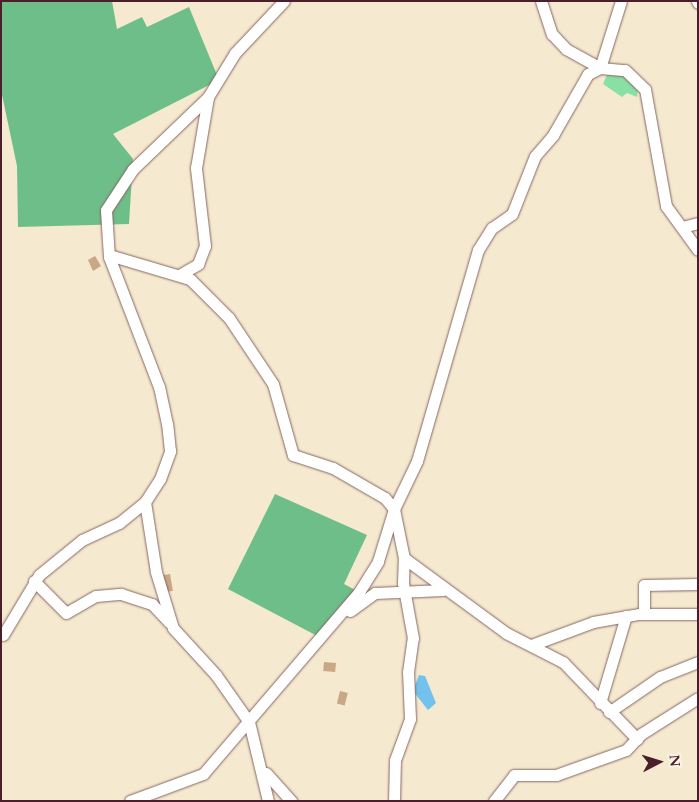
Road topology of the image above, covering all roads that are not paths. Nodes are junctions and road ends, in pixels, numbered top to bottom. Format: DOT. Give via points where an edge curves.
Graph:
graph roads {
  1 [pos="284,1"];
  2 [pos="540,1"];
  3 [pos="621,1"];
  4 [pos="600,68"];
  5 [pos="208,97"];
  6 [pos="698,223"];
  7 [pos="682,227"];
  8 [pos="696,246"];
  9 [pos="109,255"];
  10 [pos="181,274"];
  11 [pos="145,502"];
  12 [pos="394,509"];
  13 [pos="404,558"];
  14 [pos="34,581"];
  15 [pos="698,584"];
  16 [pos="443,590"];
  17 [pos="405,592"];
  18 [pos="644,614"];
  19 [pos="698,614"];
  20 [pos="626,616"];
  21 [pos="337,622"];
  22 [pos="173,628"];
  23 [pos="3,635"];
  24 [pos="534,644"];
  25 [pos="698,662"];
  26 [pos="698,698"];
  27 [pos="600,703"];
  28 [pos="609,712"];
  29 [pos="249,722"];
  30 [pos="637,739"];
  31 [pos="264,772"];
  32 [pos="130,801"];
  33 [pos="268,801"];
  34 [pos="291,801"];
  35 [pos="394,801"];
  36 [pos="494,801"];
  1 -- 5 [label="street" via="236,53"];
  2 -- 4 [label="street" via="556,39 572,55"];
  3 -- 4 [label="street"];
  4 -- 7 [label="street" via="625,70 645,89 666,206"];
  4 -- 12 [label="street" via="588,74 553,135 535,156 512,214 492,228 478,250 417,462"];
  5 -- 9 [label="street" via="133,169 106,210"];
  5 -- 10 [label="street" via="196,168 205,246 198,264"];
  6 -- 7 [label="street"];
  7 -- 8 [label="street"];
  9 -- 10 [label="street"];
  9 -- 11 [label="street" via="159,387 167,424 168,458"];
  10 -- 12 [label="street" via="229,318 262,366 280,404 293,455 341,472 384,497"];
  11 -- 14 [label="street" via="120,523 82,540"];
  11 -- 22 [label="street" via="156,572"];
  12 -- 13 [label="street"];
  12 -- 21 [label="street" via="378,561"];
  13 -- 16 [label="street"];
  13 -- 17 [label="street"];
  14 -- 22 [label="street" via="66,613 96,596 121,594 152,604"];
  14 -- 23 [label="street"];
  15 -- 18 [label="street" via="644,585"];
  16 -- 17 [label="street"];
  16 -- 24 [label="street" via="511,635"];
  17 -- 21 [label="street" via="372,595"];
  17 -- 35 [label="street" via="414,638 408,672 410,719 395,760"];
  18 -- 19 [label="street"];
  18 -- 20 [label="street"];
  20 -- 24 [label="street" via="576,625"];
  20 -- 27 [label="street"];
  21 -- 29 [label="street"];
  22 -- 29 [label="street" via="216,675"];
  24 -- 27 [label="street" via="563,662"];
  25 -- 28 [label="street" via="660,677"];
  26 -- 30 [label="street"];
  27 -- 28 [label="street"];
  28 -- 30 [label="street"];
  29 -- 31 [label="street"];
  29 -- 32 [label="street" via="203,774"];
  30 -- 36 [label="street" via="626,750 556,775 514,775"];
  31 -- 33 [label="street"];
  31 -- 34 [label="street"];
}
